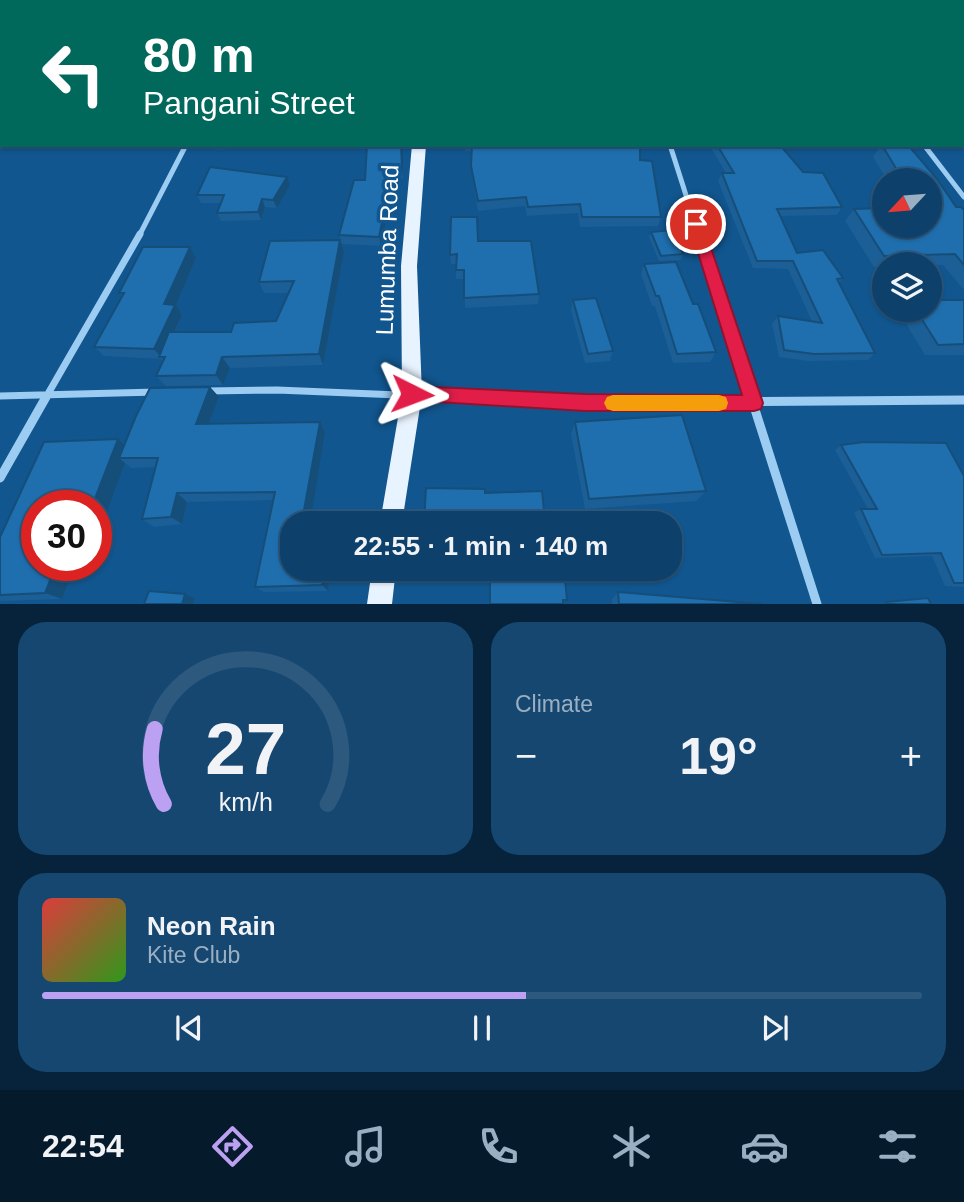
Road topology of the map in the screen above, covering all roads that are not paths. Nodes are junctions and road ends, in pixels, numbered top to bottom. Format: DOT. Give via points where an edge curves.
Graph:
graph roads {
  1 [pos="185,147"];
  2 [pos="419,147"];
  3 [pos="671,147"];
  4 [pos="926,147"];
  5 [pos="964,197"];
  6 [pos="196,391"];
  7 [pos="169,392"];
  8 [pos="412,394"];
  9 [pos="47,395"];
  10 [pos="0,396"];
  11 [pos="964,400"];
  12 [pos="754,403"];
  13 [pos="0,478"];
  14 [pos="393,511"];
  15 [pos="382,581"];
  16 [pos="379,604"];
  17 [pos="817,604"];
  1 -- 9 [label="street"];
  2 -- 8 [label="main road, Lumumba Road" via="409,266"];
  3 -- 12 [label="street"];
  4 -- 5 [label="street"];
  6 -- 8 [label="street"];
  7 -- 9 [label="street"];
  8 -- 12 [label="street" via="585,403"];
  8 -- 14 [label="main road, Lumumba Road"];
  9 -- 10 [label="street"];
  9 -- 13 [label="street"];
  11 -- 12 [label="street"];
  12 -- 17 [label="street"];
  15 -- 16 [label="main road"];
}
